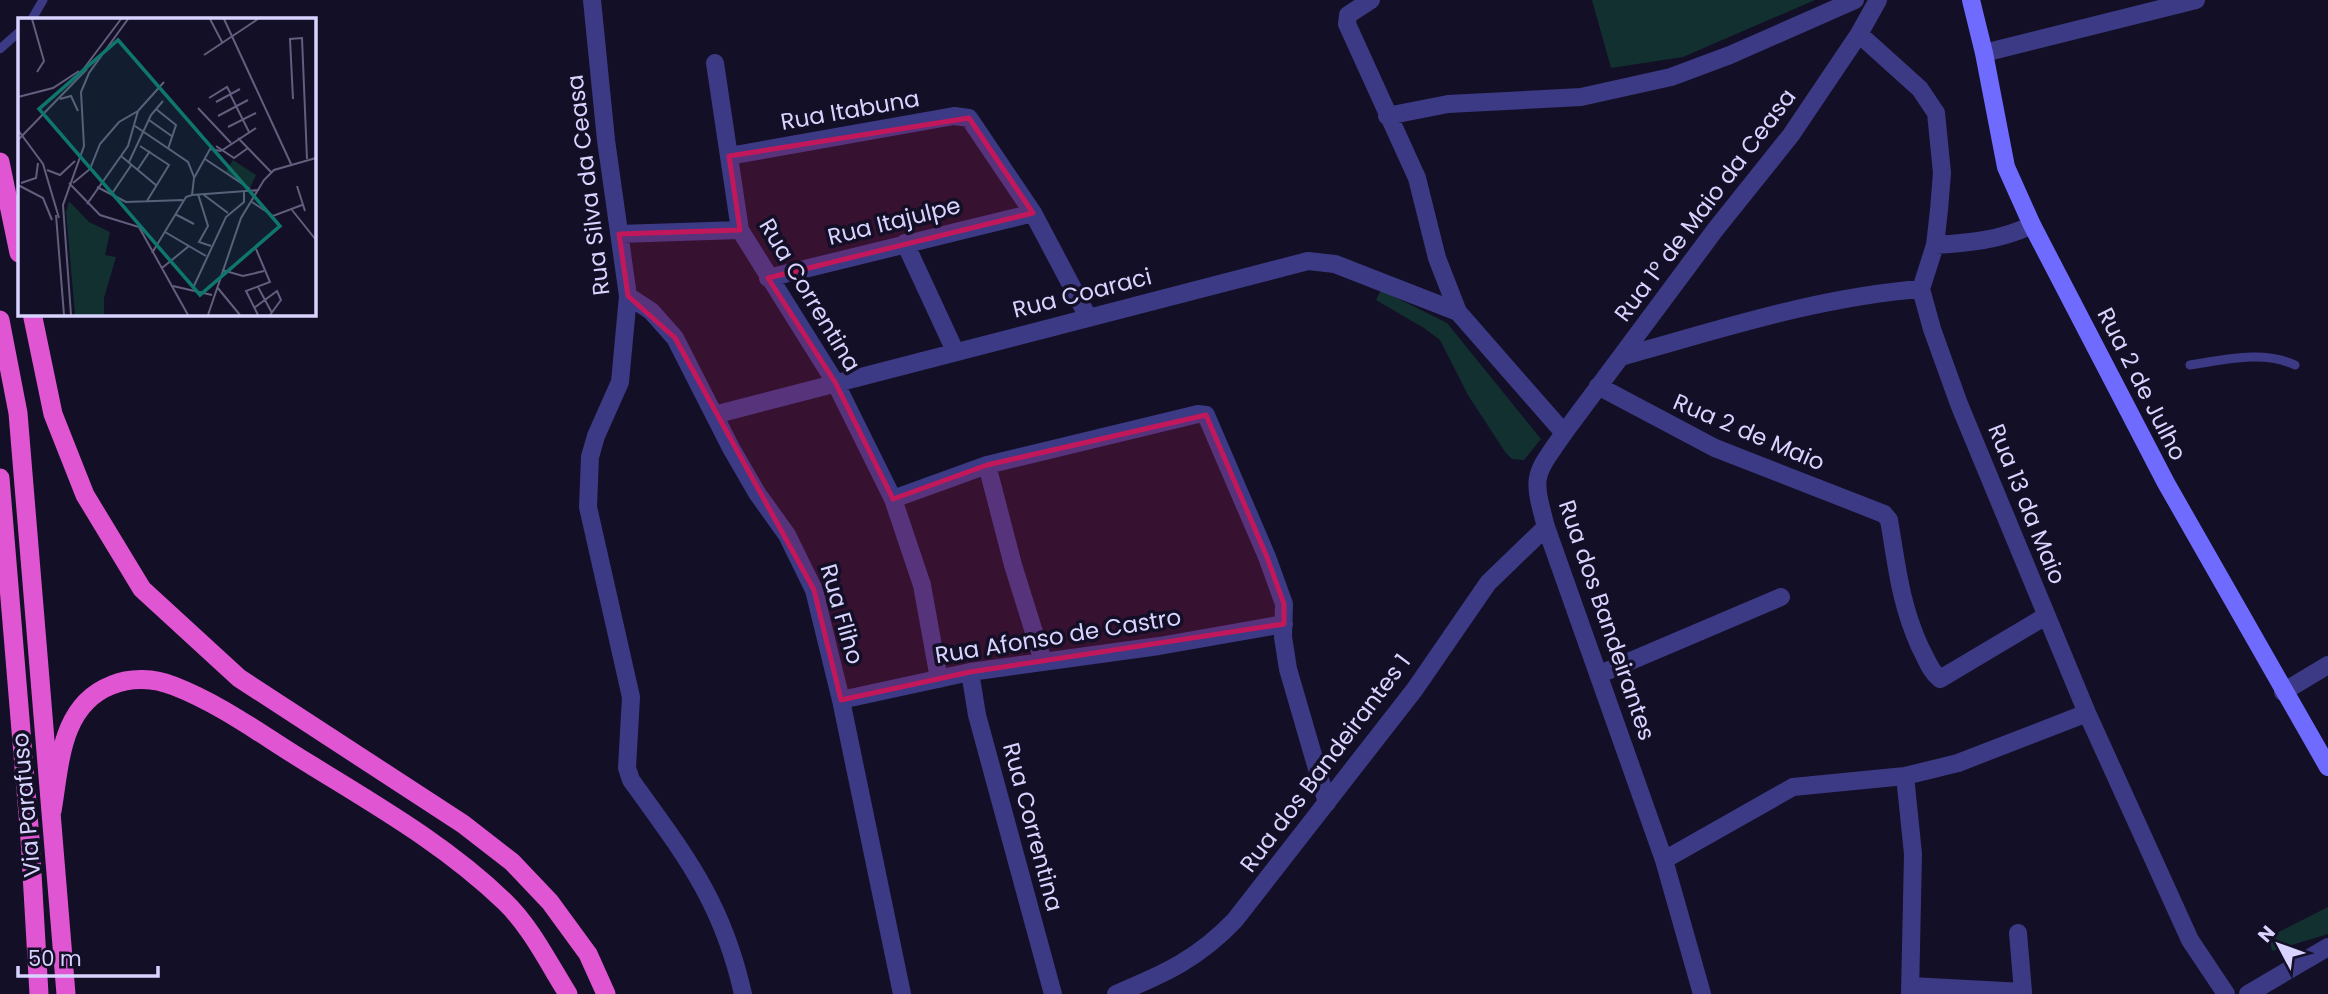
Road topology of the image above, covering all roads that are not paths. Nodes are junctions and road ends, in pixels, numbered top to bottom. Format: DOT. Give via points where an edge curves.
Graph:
graph roads {
  1 [pos="43,0"];
  2 [pos="592,0"];
  3 [pos="1371,0"];
  4 [pos="1856,0"];
  5 [pos="1878,0"];
  6 [pos="1971,0"];
  7 [pos="2196,0"];
  8 [pos="33,18"];
  9 [pos="18,33"];
  10 [pos="1858,34"];
  11 [pos="0,49"];
  12 [pos="1984,53"];
  13 [pos="715,63"];
  14 [pos="1387,116"];
  15 [pos="729,156"];
  16 [pos="0,162"];
  17 [pos="1033,213"];
  18 [pos="2032,225"];
  19 [pos="740,230"];
  20 [pos="619,234"];
  21 [pos="905,243"];
  22 [pos="1935,245"];
  23 [pos="18,248"];
  24 [pos="768,278"];
  25 [pos="1921,289"];
  26 [pos="628,296"];
  27 [pos="1458,313"];
  28 [pos="32,315"];
  29 [pos="1088,317"];
  30 [pos="0,320"];
  31 [pos="955,351"];
  32 [pos="1624,356"];
  33 [pos="2190,365"];
  34 [pos="2295,365"];
  35 [pos="835,382"];
  36 [pos="1598,386"];
  37 [pos="714,415"];
  38 [pos="1564,433"];
  39 [pos="987,465"];
  40 [pos="0,478"];
  41 [pos="893,499"];
  42 [pos="1546,527"];
  43 [pos="1781,597"];
  44 [pos="2046,616"];
  45 [pos="1284,624"];
  46 [pos="1043,661"];
  47 [pos="2328,665"];
  48 [pos="970,672"];
  49 [pos="1600,674"];
  50 [pos="939,679"];
  51 [pos="2283,692"];
  52 [pos="841,700"];
  53 [pos="2087,713"];
  54 [pos="2328,767"];
  55 [pos="1905,775"];
  56 [pos="1327,803"];
  57 [pos="52,811"];
  58 [pos="1664,860"];
  59 [pos="2018,933"];
  60 [pos="2328,947"];
  61 [pos="1910,990"];
  62 [pos="39,994"];
  63 [pos="66,994"];
  64 [pos="568,994"];
  65 [pos="606,994"];
  66 [pos="743,994"];
  67 [pos="902,994"];
  68 [pos="1053,994"];
  69 [pos="1115,994"];
  70 [pos="1702,994"];
  71 [pos="2226,994"];
  72 [pos="2248,994"];
  1 -- 8 [label="lane"];
  2 -- 20 [label="street, Rua Silva da Ceasa"];
  3 -- 14 [label="street" via="1348,15 1348,28"];
  4 -- 14 [label="street" via="1730,55 1650,82 1581,97 1448,104"];
  5 -- 10 [label="street, Rua 1º de Maio da Ceasa"];
  6 -- 12 [label="main road, Rua 2 de Julho"];
  7 -- 12 [label="street"];
  9 -- 11 [label="lane"];
  10 -- 22 [label="street" via="1920,89 1936,113 1942,173"];
  10 -- 32 [label="street, Rua 1º de Maio da Ceasa" via="1791,135"];
  12 -- 18 [label="main road, Rua 2 de Julho" via="2006,167"];
  13 -- 15 [label="street, Rua Correntina"];
  14 -- 27 [label="street" via="1417,178 1437,258"];
  15 -- 17 [label="street, Rua Itabuna" via="954,116 970,118"];
  15 -- 19 [label="street, Rua Correntina"];
  16 -- 23 [label="highway"];
  17 -- 21 [label="street, Rua Itajulpe"];
  17 -- 29 [label="street"];
  18 -- 22 [label="street" via="1987,240"];
  18 -- 51 [label="main road, Rua 2 de Julho" via="2166,483"];
  19 -- 20 [label="street"];
  19 -- 24 [label="street, Rua Correntina"];
  20 -- 26 [label="street, Rua Silva da Ceasa"];
  21 -- 24 [label="street, Rua Itajulpe"];
  21 -- 31 [label="street"];
  22 -- 25 [label="street"];
  24 -- 35 [label="street, Rua Correntina"];
  25 -- 32 [label="street" via="1867,293 1804,306"];
  25 -- 44 [label="street, Rua 13 da Maio" via="1959,404"];
  26 -- 37 [label="street, Rua Fliho" via="670,330"];
  26 -- 66 [label="street, Rua Silva da Ceasa" via="620,382 596,436 588,481 588,507 631,697 627,768 714,903"];
  27 -- 29 [label="street, Rua Coaraci" via="1323,261 1308,261"];
  27 -- 38 [label="street"];
  28 -- 65 [label="highway" via="53,414 85,495 142,589 239,678 463,824 512,862 550,902 588,954"];
  29 -- 31 [label="street, Rua Coaraci"];
  30 -- 57 [label="highway, Via Parafuso" via="18,413"];
  31 -- 35 [label="street, Rua Coaraci"];
  32 -- 36 [label="street, Rua 1º de Maio da Ceasa"];
  33 -- 34 [label="lane" via="2261,357"];
  35 -- 37 [label="street, Rua Coaraci"];
  35 -- 41 [label="street, Rua Correntina"];
  36 -- 38 [label="street, Rua 1º de Maio da Ceasa"];
  36 -- 44 [label="street, Rua 2 de Maio" via="1715,448 1884,514 1889,520 1908,619 1938,677 1944,679"];
  37 -- 52 [label="street, Rua Fliho" via="802,561 822,618"];
  38 -- 42 [label="street, Rua dos Bandeirantes" via="1537,474 1536,491"];
  39 -- 41 [label="street"];
  39 -- 45 [label="street" via="1206,415 1267,557 1283,604"];
  39 -- 46 [label="street"];
  40 -- 62 [label="highway, Via Parafuso"];
  41 -- 50 [label="street, Rua Correntina" via="922,584"];
  42 -- 49 [label="street, Rua dos Bandeirantes"];
  42 -- 56 [label="street, Rua dos Bandeirantes 1" via="1488,583 1415,689"];
  43 -- 49 [label="street"];
  44 -- 53 [label="street, Rua 13 da Maio"];
  45 -- 46 [label="street, Rua Afonso de Castro"];
  45 -- 56 [label="street" via="1288,669"];
  46 -- 48 [label="street, Rua Afonso de Castro"];
  47 -- 51 [label="street"];
  48 -- 50 [label="street, Rua Afonso de Castro"];
  48 -- 68 [label="street, Rua Correntina" via="977,715"];
  49 -- 58 [label="street, Rua dos Bandeirantes"];
  50 -- 52 [label="street, Rua Afonso de Castro"];
  51 -- 54 [label="main road, Rua 2 de Julho"];
  52 -- 67 [label="street, Rua Fliho"];
  53 -- 55 [label="street" via="1994,751"];
  53 -- 71 [label="street, Rua 13 da Maio" via="2190,940"];
  55 -- 58 [label="street" via="1793,787"];
  55 -- 61 [label="street" via="1913,854"];
  56 -- 69 [label="street, Rua dos Bandeirantes 1" via="1211,945 1166,973"];
  57 -- 63 [label="highway, Via Parafuso"];
  57 -- 64 [label="highway" via="63,742 70,722 85,702 110,685 134,679 172,685 236,718 402,820 470,869 508,905"];
  58 -- 70 [label="street, Rua dos Bandeirantes"];
  59 -- 61 [label="street" via="2023,992"];
  60 -- 72 [label="street"];
}
